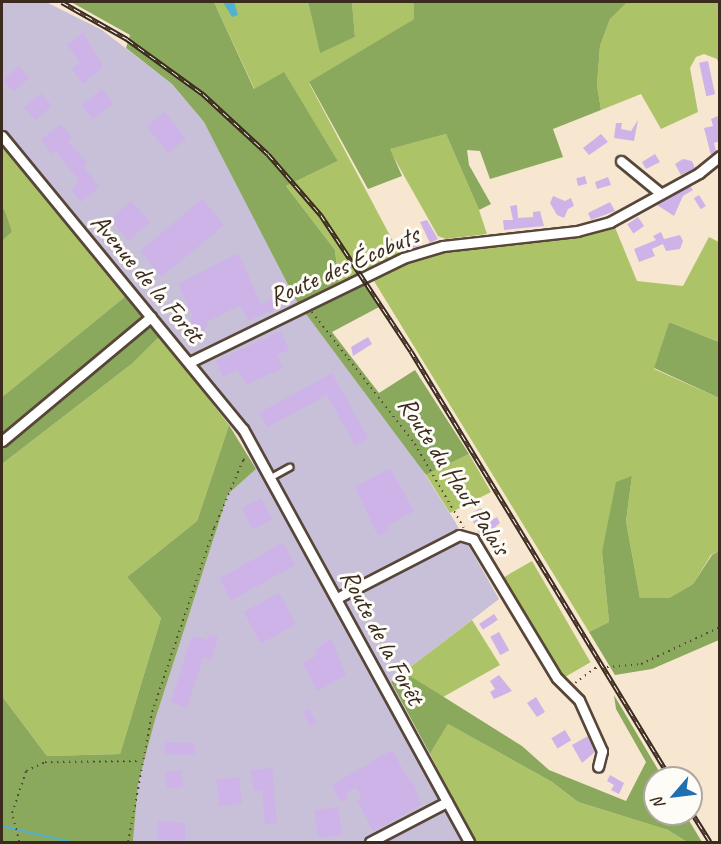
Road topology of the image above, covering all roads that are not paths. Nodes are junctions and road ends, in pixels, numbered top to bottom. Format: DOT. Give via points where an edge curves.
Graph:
graph roads {
  1 [pos="2,136"];
  2 [pos="720,156"];
  3 [pos="621,161"];
  4 [pos="660,193"];
  5 [pos="151,316"];
  6 [pos="190,362"];
  7 [pos="2,441"];
  8 [pos="256,451"];
  9 [pos="289,467"];
  10 [pos="271,477"];
  11 [pos="337,598"];
  12 [pos="598,767"];
  13 [pos="447,802"];
  14 [pos="370,843"];
  15 [pos="469,843"];
  1 -- 5 [label="street, Avenue de la Forêt"];
  2 -- 4 [label="street, Route des Écobuts"];
  3 -- 4 [label="street"];
  4 -- 6 [label="street, Route des Écobuts" via="610,222 577,231 443,246 403,258"];
  5 -- 6 [label="street, Avenue de la Forêt"];
  5 -- 7 [label="street"];
  6 -- 8 [label="street, Avenue de la Forêt"];
  8 -- 10 [label="street, Route de la Forêt"];
  9 -- 10 [label="lane"];
  10 -- 11 [label="street, Route de la Forêt"];
  11 -- 12 [label="street, Route du Haut Palais" via="466,535 556,678 570,688 591,723 602,751"];
  11 -- 13 [label="street, Route de la Forêt"];
  13 -- 14 [label="street"];
  13 -- 15 [label="street, Route de la Forêt"];
}
